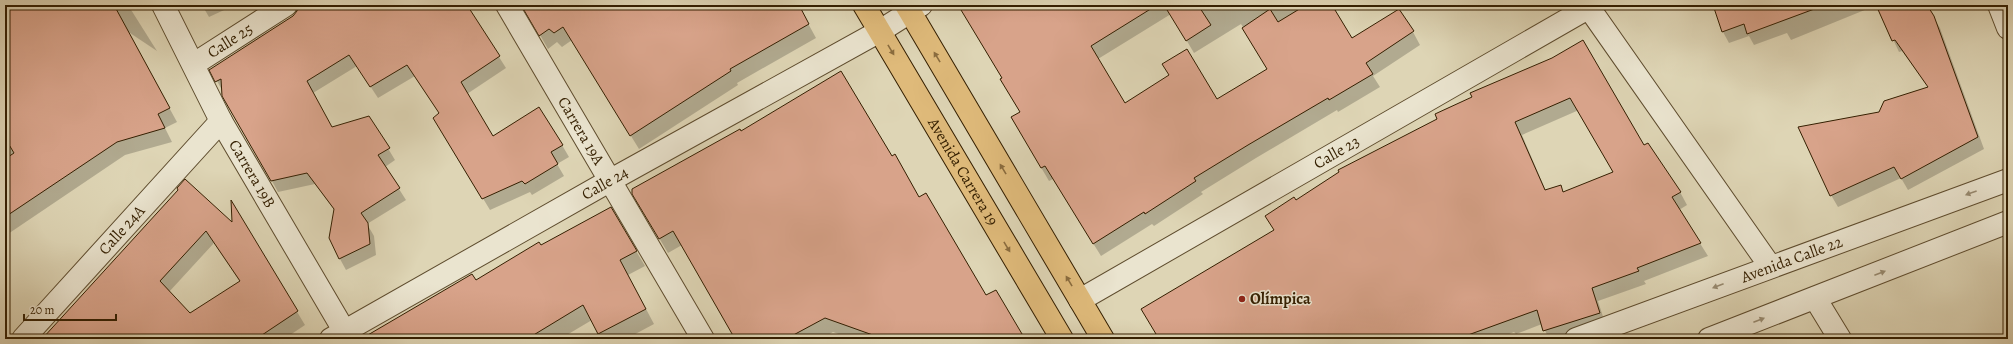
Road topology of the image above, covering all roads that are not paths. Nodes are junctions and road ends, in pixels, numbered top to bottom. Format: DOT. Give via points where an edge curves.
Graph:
graph roads {
  1 [pos="163,5"];
  2 [pos="286,5"];
  3 [pos="507,5"];
  4 [pos="864,5"];
  5 [pos="1999,5"];
  6 [pos="1590,6"];
  7 [pos="912,7"];
  8 [pos="2008,28"];
  9 [pos="880,31"];
  10 [pos="194,64"];
  11 [pos="221,121"];
  12 [pos="610,180"];
  13 [pos="2008,180"];
  14 [pos="2008,222"];
  15 [pos="1770,266"];
  16 [pos="1815,298"];
  17 [pos="1080,300"];
  18 [pos="342,336"];
  19 [pos="23,339"];
  20 [pos="703,339"];
  21 [pos="1062,339"];
  22 [pos="1103,339"];
  23 [pos="1576,339"];
  24 [pos="1709,339"];
  25 [pos="1840,339"];
  1 -- 10 [label="street, Carrera 19B"];
  2 -- 10 [label="street, Calle 25"];
  3 -- 12 [label="street, Carrera 19A"];
  4 -- 9 [label="main road, Avenida Carrera 19"];
  5 -- 8 [label="street"];
  6 -- 15 [label="street"];
  6 -- 17 [label="street, Calle 23"];
  7 -- 9 [label="street, Calle 24"];
  17 -- 7 [label="main road, one-way"];
  9 -- 12 [label="street, Calle 24"];
  9 -- 21 [label="main road, Avenida Carrera 19, one-way"];
  10 -- 11 [label="street, Carrera 19B"];
  11 -- 18 [label="street, Carrera 19B"];
  11 -- 19 [label="street, Calle 24A"];
  12 -- 18 [label="street, Calle 24"];
  12 -- 20 [label="street, Carrera 19A"];
  13 -- 15 [label="street, Avenida Calle 22, one-way"];
  16 -- 14 [label="street, one-way"];
  15 -- 23 [label="street, Avenida Calle 22, one-way"];
  24 -- 16 [label="street, one-way"];
  16 -- 25 [label="street"];
  17 -- 22 [label="main road"];
}
